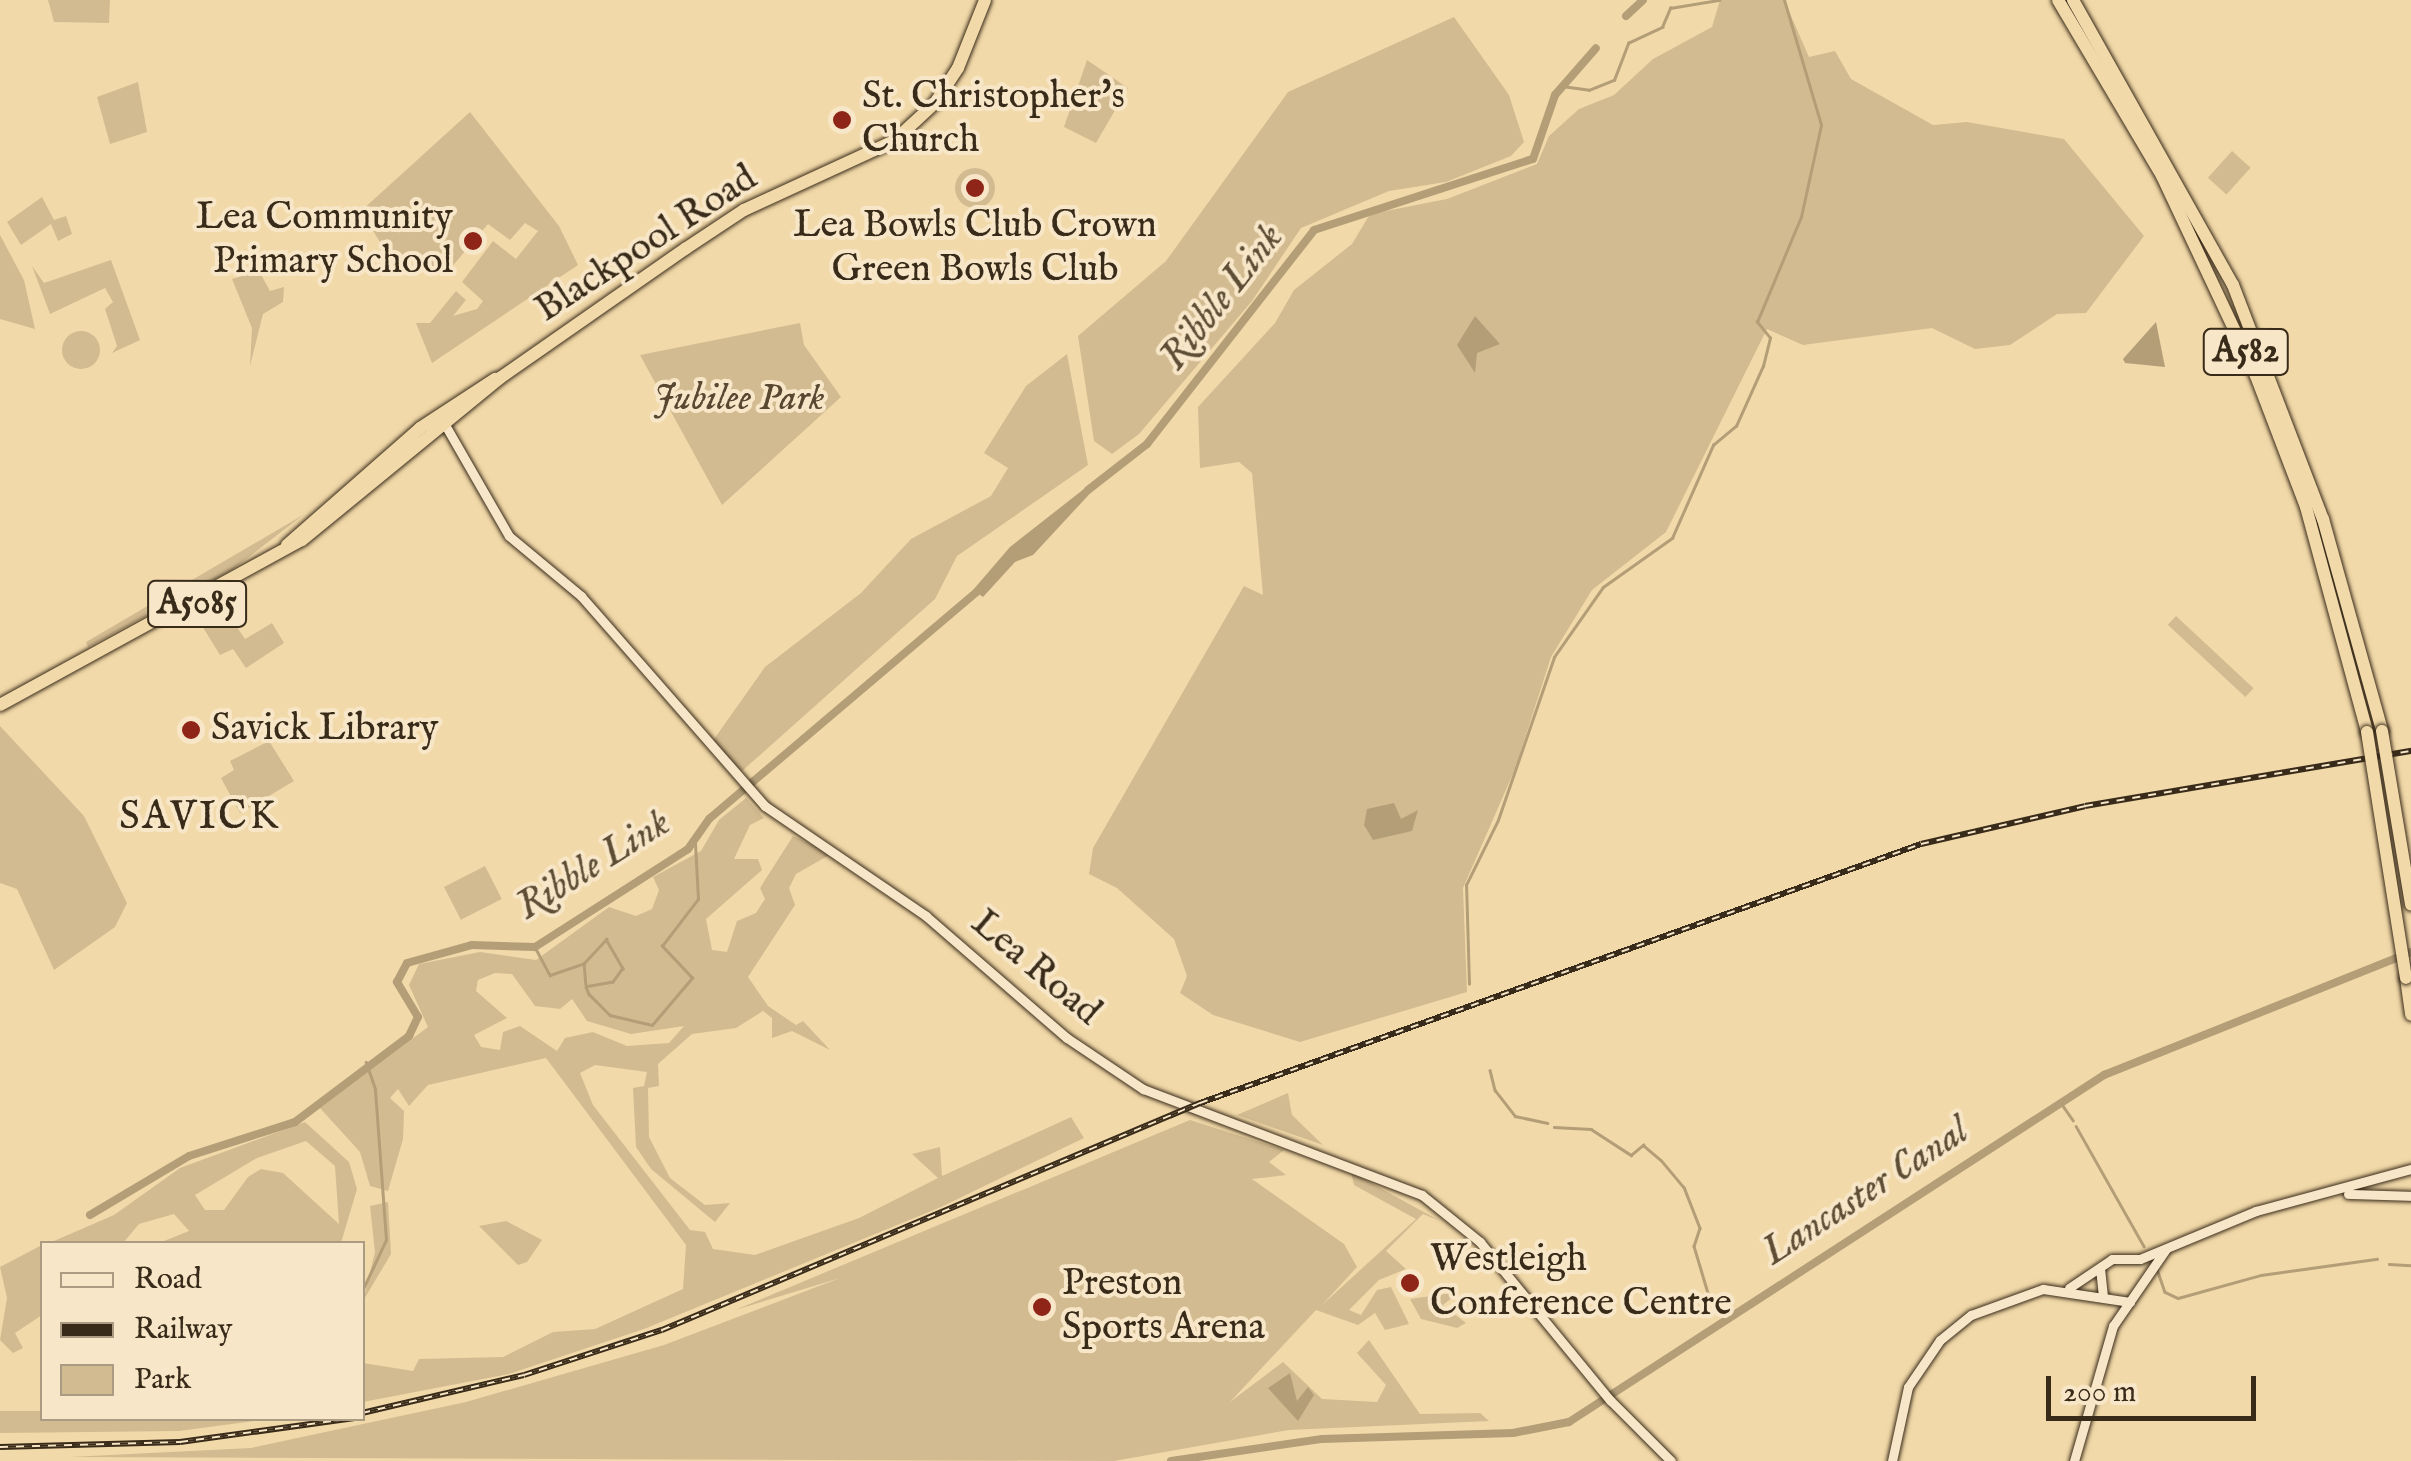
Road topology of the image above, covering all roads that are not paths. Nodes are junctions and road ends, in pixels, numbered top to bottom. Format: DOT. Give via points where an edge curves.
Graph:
graph roads {
  1 [pos="984,0"];
  2 [pos="2058,0"];
  3 [pos="2074,0"];
  4 [pos="442,418"];
  5 [pos="0,705"];
  6 [pos="2374,732"];
  7 [pos="2411,905"];
  8 [pos="2411,1015"];
  9 [pos="2411,1169"];
  10 [pos="2330,1194"];
  11 [pos="2411,1196"];
  12 [pos="2168,1247"];
  13 [pos="2131,1261"];
  14 [pos="2100,1268"];
  15 [pos="2143,1278"];
  16 [pos="2069,1288"];
  17 [pos="2106,1300"];
  18 [pos="2130,1302"];
  19 [pos="2113,1326"];
  20 [pos="1671,1461"];
  21 [pos="1892,1461"];
  22 [pos="2074,1461"];
  1 -- 4 [label="highway, Blackpool Road / A5085" via="950,80 894,141 744,210"];
  2 -- 6 [label="highway, A582" via="2162,176 2250,360 2306,507"];
  3 -- 6 [label="highway, A582" via="2233,285 2323,519"];
  4 -- 5 [label="highway, Blackpool Road / A5085" via="326,522 194,606"];
  4 -- 20 [label="street, Lea Road" via="509,536 581,596 755,797 926,916 1076,1044 1143,1089 1422,1194 1480,1242 1613,1404"];
  6 -- 7 [label="highway, A582, bridge"];
  6 -- 8 [label="highway, A582, bridge"];
  9 -- 10 [label="street"];
  10 -- 11 [label="street"];
  10 -- 12 [label="street" via="2256,1211"];
  12 -- 13 [label="street"];
  12 -- 15 [label="street"];
  13 -- 14 [label="street" via="2116,1258"];
  13 -- 15 [label="street"];
  14 -- 16 [label="street"];
  14 -- 17 [label="street"];
  15 -- 18 [label="street"];
  16 -- 17 [label="street"];
  16 -- 21 [label="street" via="1996,1301 1940,1340 1904,1394"];
  17 -- 18 [label="street"];
  17 -- 19 [label="street"];
  18 -- 19 [label="street"];
  19 -- 22 [label="street"];
}
